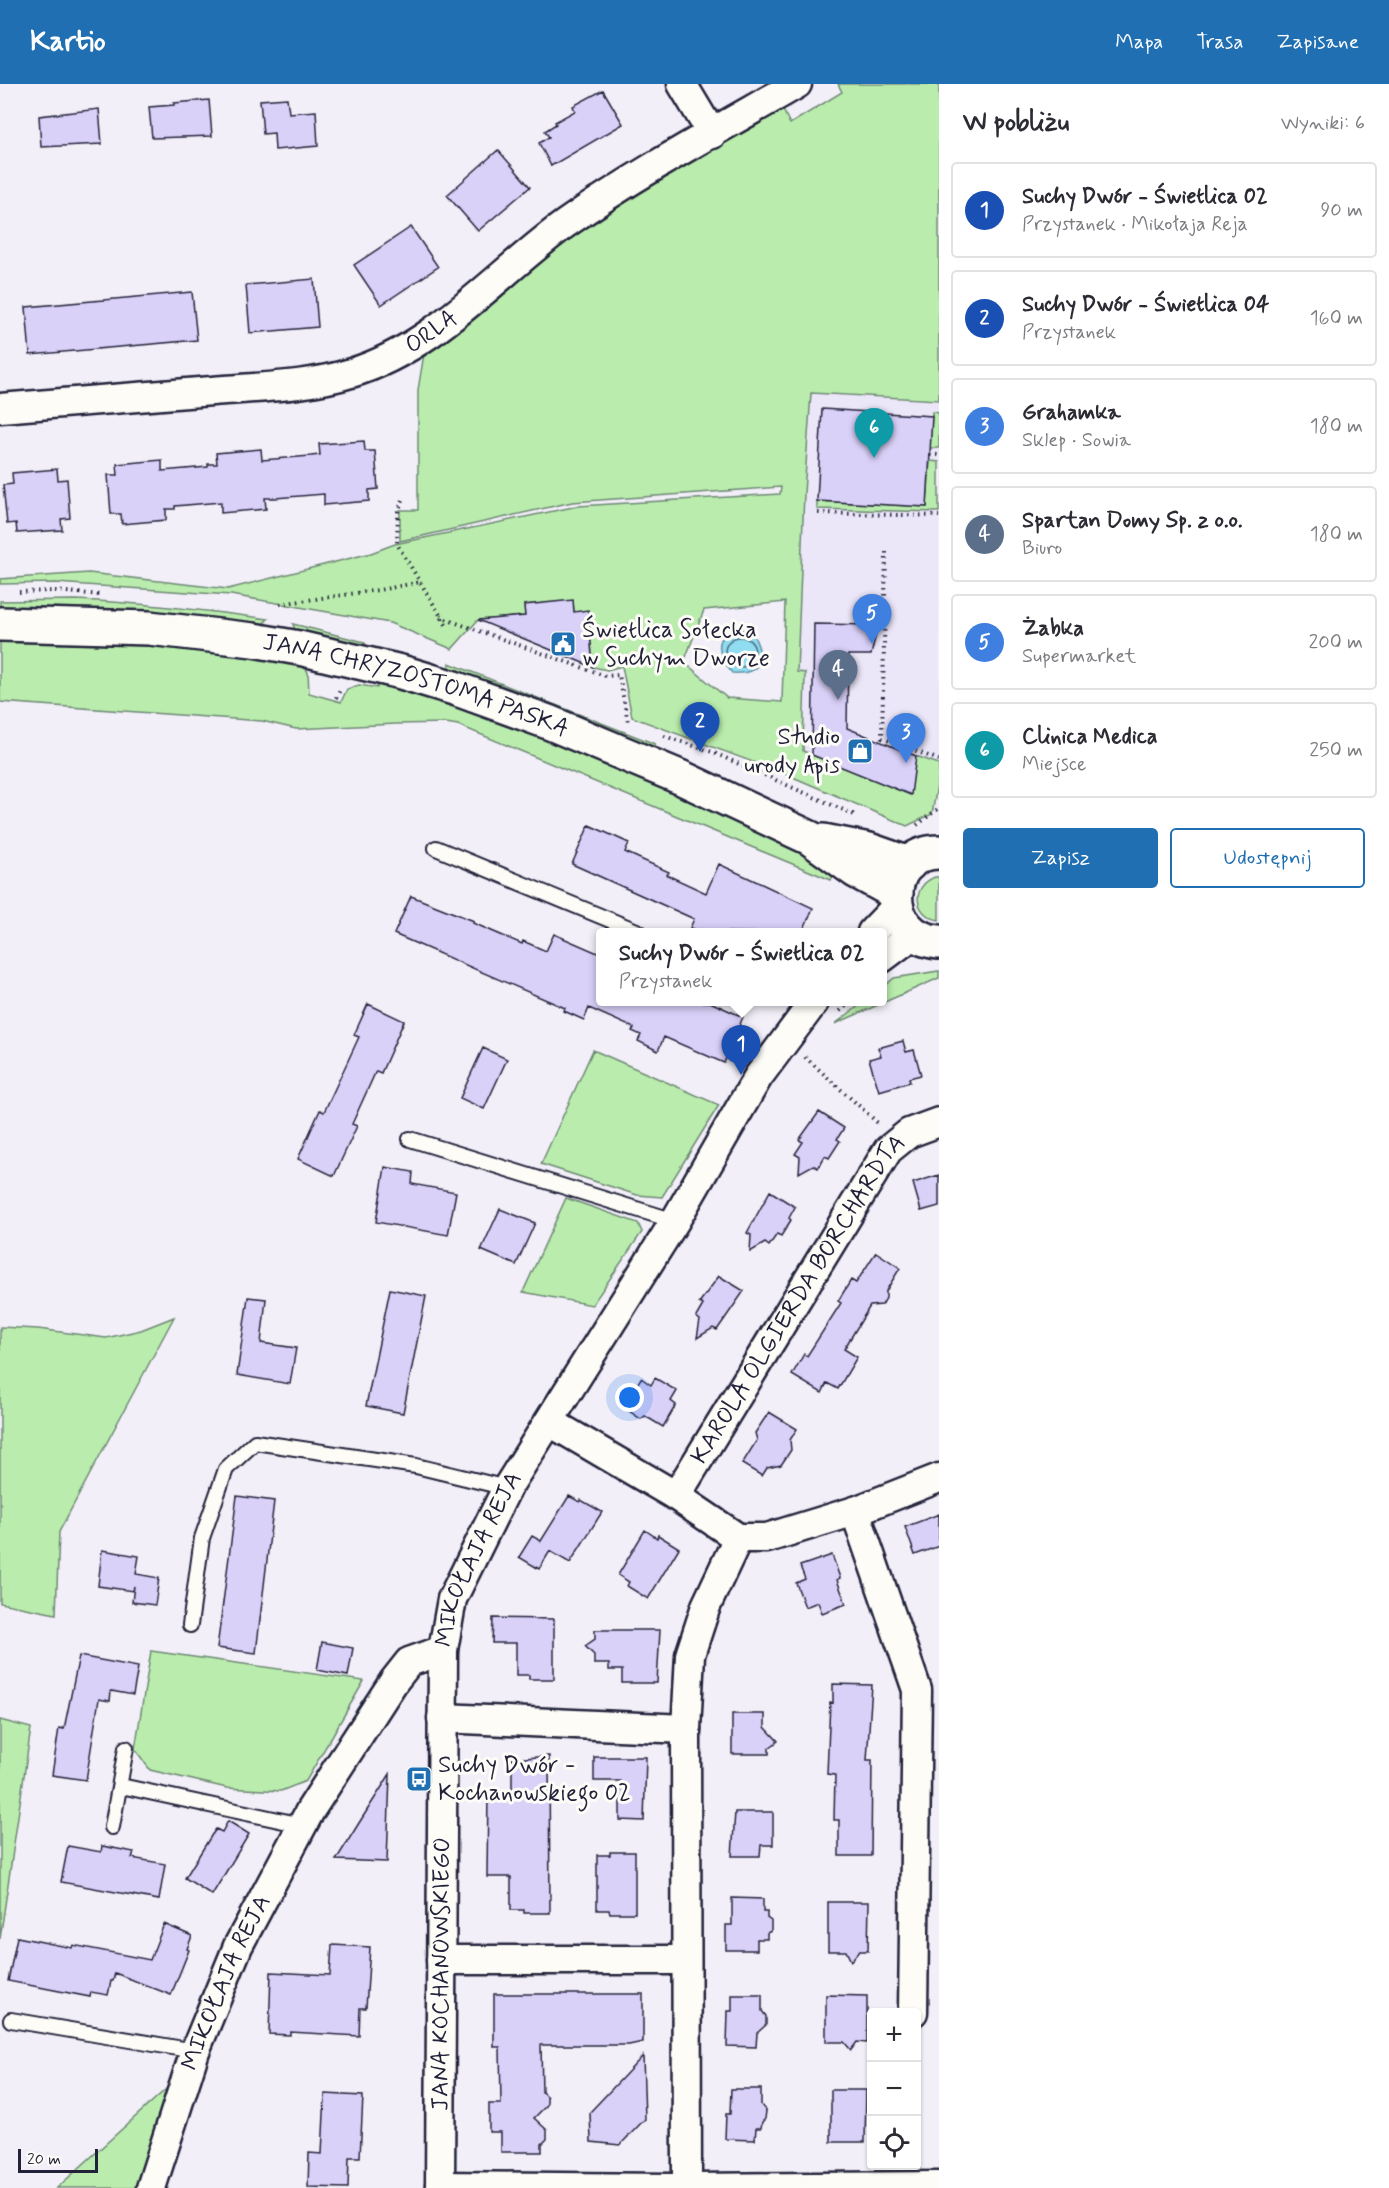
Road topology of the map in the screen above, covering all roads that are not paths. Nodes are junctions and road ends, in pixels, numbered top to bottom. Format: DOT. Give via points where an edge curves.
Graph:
graph roads {
  1 [pos="682,84"];
  2 [pos="797,84"];
  3 [pos="712,134"];
  4 [pos="0,408"];
  5 [pos="0,624"];
  6 [pos="436,848"];
  7 [pos="921,887"];
  8 [pos="627,928"];
  9 [pos="877,928"];
  10 [pos="887,949"];
  11 [pos="815,1006"];
  12 [pos="939,1122"];
  13 [pos="410,1139"];
  14 [pos="675,1221"];
  15 [pos="550,1422"];
  16 [pos="939,1478"];
  17 [pos="507,1488"];
  18 [pos="676,1496"];
  19 [pos="855,1511"];
  20 [pos="738,1538"];
  21 [pos="190,1625"];
  22 [pos="443,1650"];
  23 [pos="442,1718"];
  24 [pos="686,1729"];
  25 [pos="126,1748"];
  26 [pos="121,1786"];
  27 [pos="302,1825"];
  28 [pos="112,1827"];
  29 [pos="441,1960"];
  30 [pos="686,1960"];
  31 [pos="914,2008"];
  32 [pos="11,2020"];
  33 [pos="195,2052"];
  34 [pos="921,2179"];
  35 [pos="440,2187"];
  36 [pos="152,2188"];
  37 [pos="672,2188"];
  38 [pos="687,2188"];
  39 [pos="693,2188"];
  1 -- 3 [label="street"];
  2 -- 3 [label="street, ORLA"];
  3 -- 4 [label="street, ORLA" via="563,226 459,312 402,351 350,374 298,384"];
  5 -- 7 [label="street, JANA CHRYZOSTOMA PASKA" via="149,628 253,640 401,672 548,722 682,778 810,838 856,871"];
  6 -- 8 [label="lane"];
  7 -- 9 [label="street"];
  7 -- 10 [label="street"];
  11 -- 14 [label="street, MIKOŁAJA REJA" via="759,1077"];
  12 -- 18 [label="street, KAROLA OLGIERDA BORCHARDTA" via="909,1133 888,1150"];
  13 -- 14 [label="lane"];
  14 -- 15 [label="street, MIKOŁAJA REJA"];
  15 -- 17 [label="street, MIKOŁAJA REJA"];
  15 -- 18 [label="street"];
  16 -- 19 [label="street"];
  17 -- 21 [label="lane" via="416,1466 255,1442 226,1469 202,1538"];
  17 -- 22 [label="street, MIKOŁAJA REJA" via="452,1599"];
  18 -- 20 [label="street"];
  19 -- 20 [label="street" via="767,1538"];
  19 -- 31 [label="street" via="917,1690"];
  20 -- 24 [label="street" via="706,1606 690,1655"];
  22 -- 23 [label="street, JANA KOCHANOWSKIEGO"];
  22 -- 27 [label="street, MIKOŁAJA REJA" via="409,1662"];
  23 -- 24 [label="street"];
  23 -- 29 [label="street, JANA KOCHANOWSKIEGO"];
  24 -- 30 [label="street"];
  25 -- 26 [label="lane"];
  26 -- 27 [label="lane"];
  26 -- 28 [label="lane"];
  27 -- 33 [label="street, MIKOŁAJA REJA" via="238,1947"];
  29 -- 30 [label="street"];
  29 -- 35 [label="street, JANA KOCHANOWSKIEGO"];
  30 -- 38 [label="street"];
  32 -- 33 [label="lane"];
  33 -- 36 [label="street, MIKOŁAJA REJA"];
  34 -- 39 [label="street"];
  35 -- 37 [label="street"];
}
